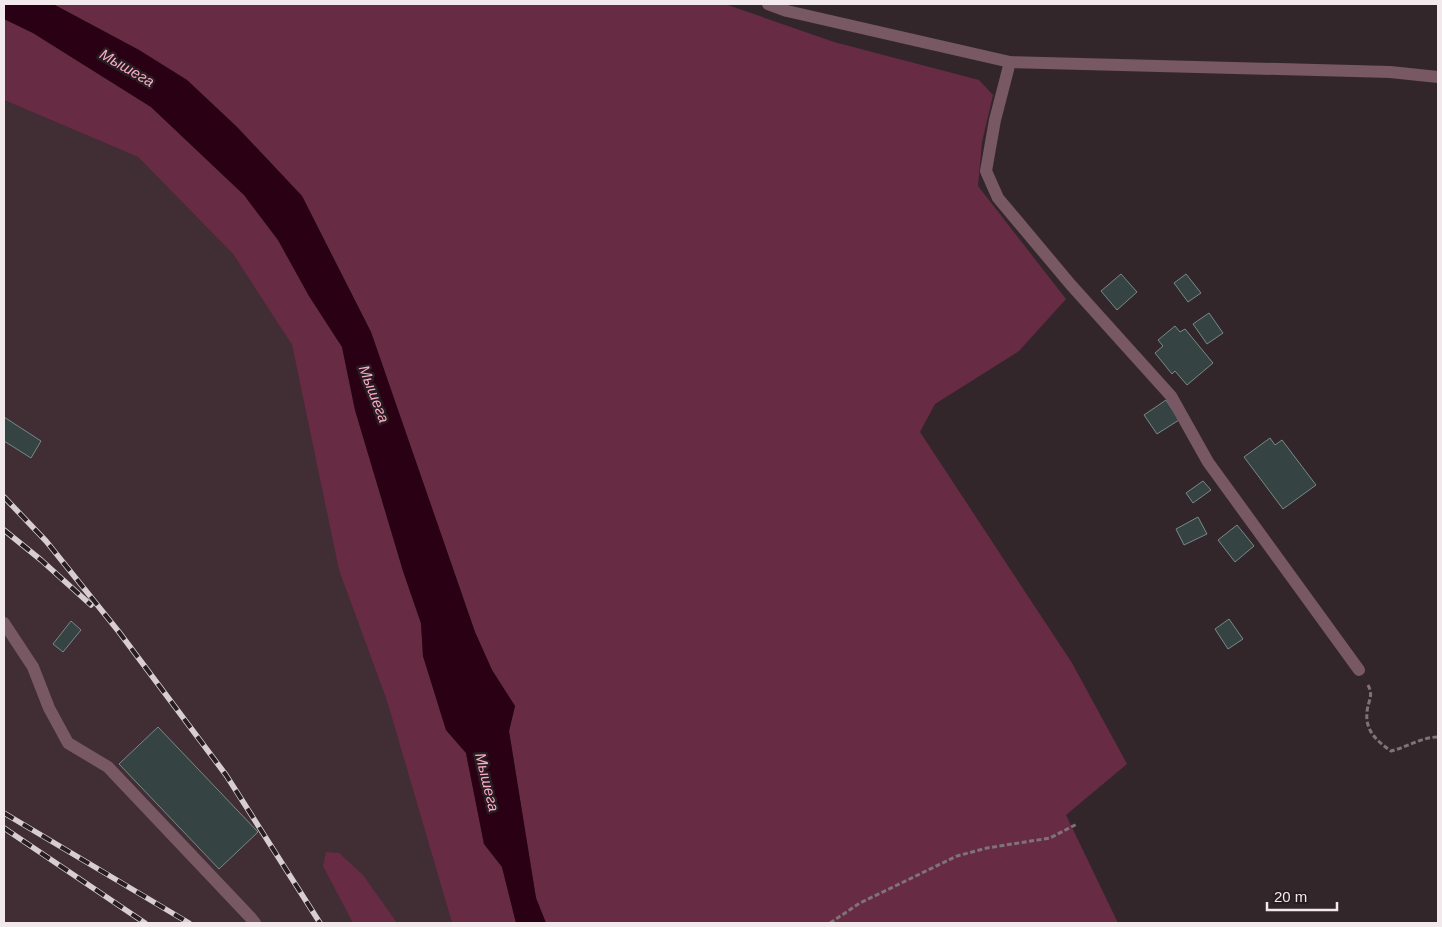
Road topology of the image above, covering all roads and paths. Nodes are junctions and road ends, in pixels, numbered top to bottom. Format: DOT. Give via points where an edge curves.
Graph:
graph roads {
  1 [pos="768,4"];
  2 [pos="1010,62"];
  3 [pos="1438,76"];
  4 [pos="4,623"];
  5 [pos="1359,670"];
  6 [pos="1438,737"];
  7 [pos="1076,824"];
  8 [pos="254,923"];
  9 [pos="830,923"];
  1 -- 2 [label="street" via="787,12"];
  2 -- 3 [label="street"];
  2 -- 5 [label="street" via="986,171 998,198 1171,396 1208,462"];
  4 -- 8 [label="street" via="33,668 68,743 108,767"];
  5 -- 6 [label="path" via="1370,690 1367,723 1376,739 1391,750"];
  7 -- 9 [label="path" via="1050,838 957,856 860,904"];
}
